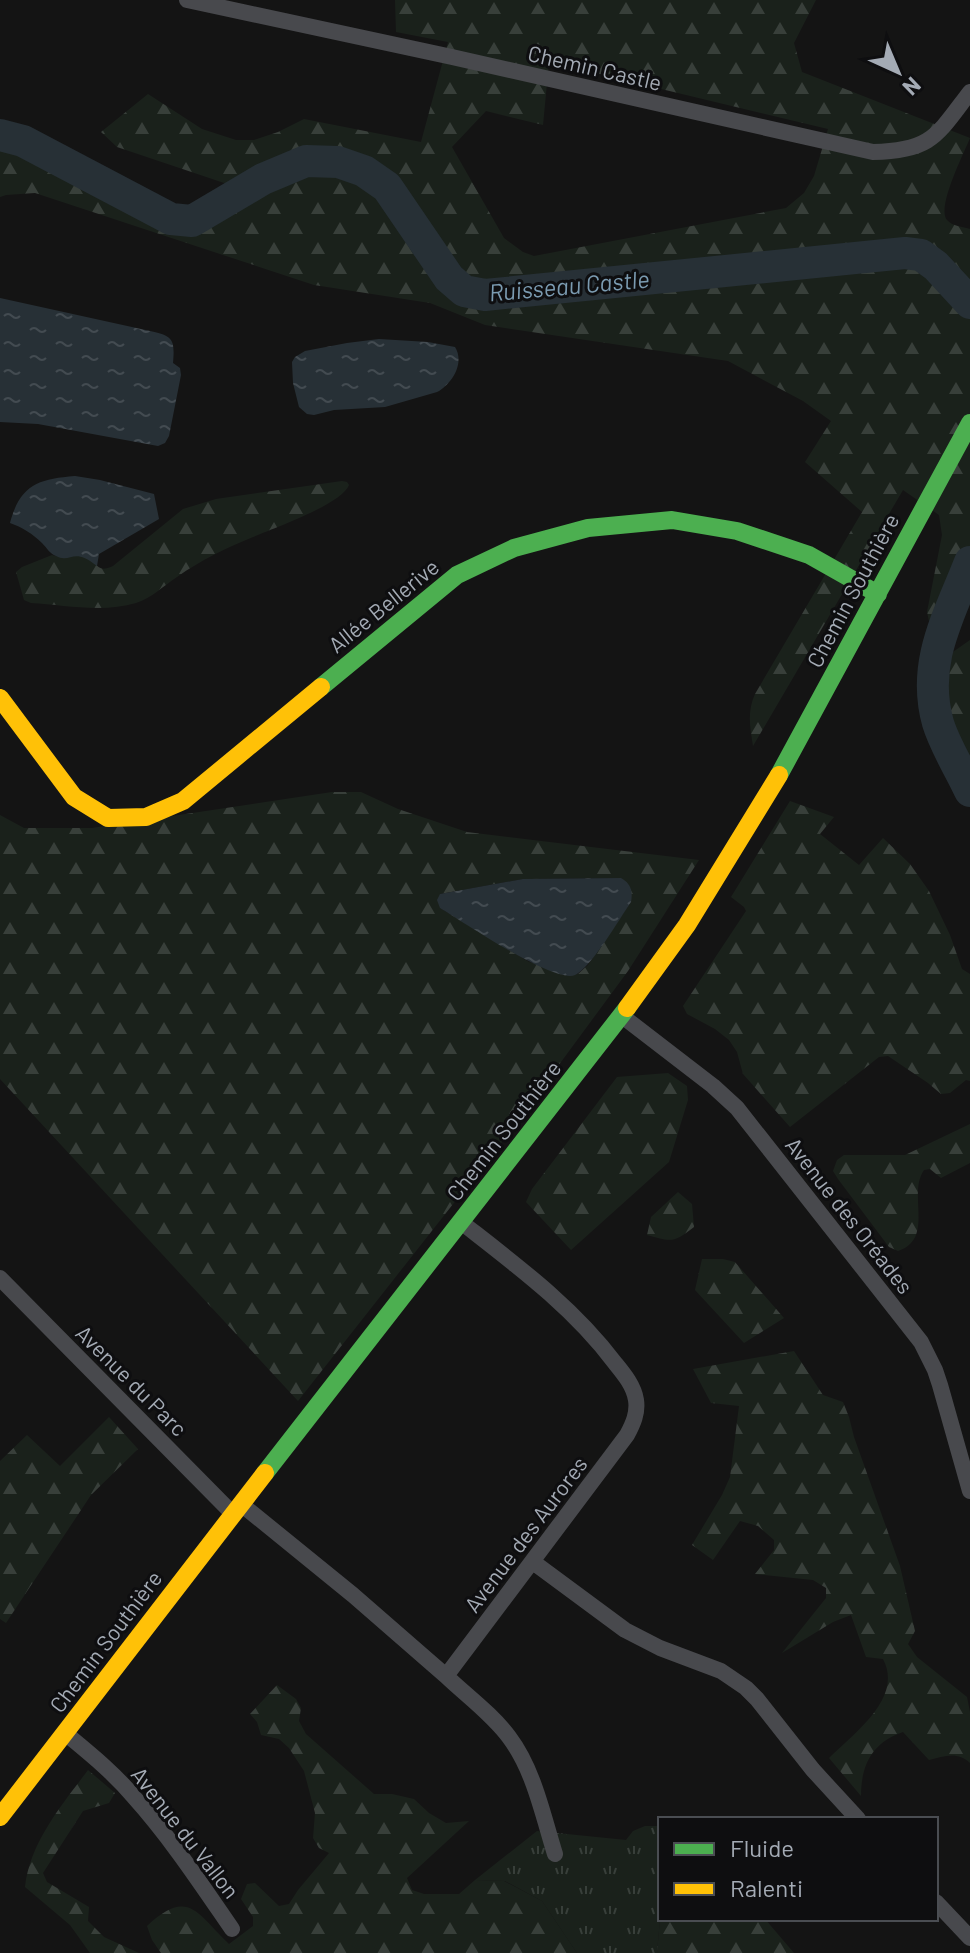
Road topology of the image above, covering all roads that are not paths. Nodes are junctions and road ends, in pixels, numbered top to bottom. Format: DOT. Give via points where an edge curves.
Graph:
graph roads {
  1 [pos="187,0"];
  2 [pos="970,92"];
  3 [pos="970,423"];
  4 [pos="878,594"];
  5 [pos="0,698"];
  6 [pos="622,1016"];
  7 [pos="461,1222"];
  8 [pos="0,1278"];
  9 [pos="970,1491"];
  10 [pos="237,1509"];
  11 [pos="533,1562"];
  12 [pos="446,1676"];
  13 [pos="65,1733"];
  14 [pos="0,1817"];
  15 [pos="856,1817"];
  16 [pos="555,1854"];
  17 [pos="938,1904"];
  18 [pos="232,1929"];
  19 [pos="970,1938"];
  1 -- 2 [label="street, Chemin Castle" via="873,152 913,148 931,139"];
  3 -- 4 [label="street, Chemin Southière"];
  4 -- 5 [label="street, Allée Bellerive" via="809,555 737,531 672,520 588,528 514,548 457,575 183,801 146,817 108,818 74,797"];
  4 -- 6 [label="street, Chemin Southière" via="769,793 687,925"];
  6 -- 7 [label="street, Chemin Southière"];
  6 -- 9 [label="street, Avenue des Oréades" via="737,1108 921,1342 940,1385"];
  7 -- 10 [label="street, Chemin Southière"];
  7 -- 11 [label="street, Avenue des Aurores" via="590,1332 620,1368 636,1400 627,1435"];
  8 -- 10 [label="street, Avenue du Parc"];
  10 -- 12 [label="street" via="353,1595"];
  10 -- 13 [label="street, Chemin Southière"];
  11 -- 12 [label="street, Avenue des Aurores"];
  11 -- 15 [label="street" via="625,1630 721,1671 746,1688"];
  12 -- 16 [label="street" via="516,1748"];
  13 -- 14 [label="street, Chemin Southière"];
  13 -- 18 [label="street, Avenue du Vallon" via="133,1795"];
  17 -- 19 [label="street"];
}
